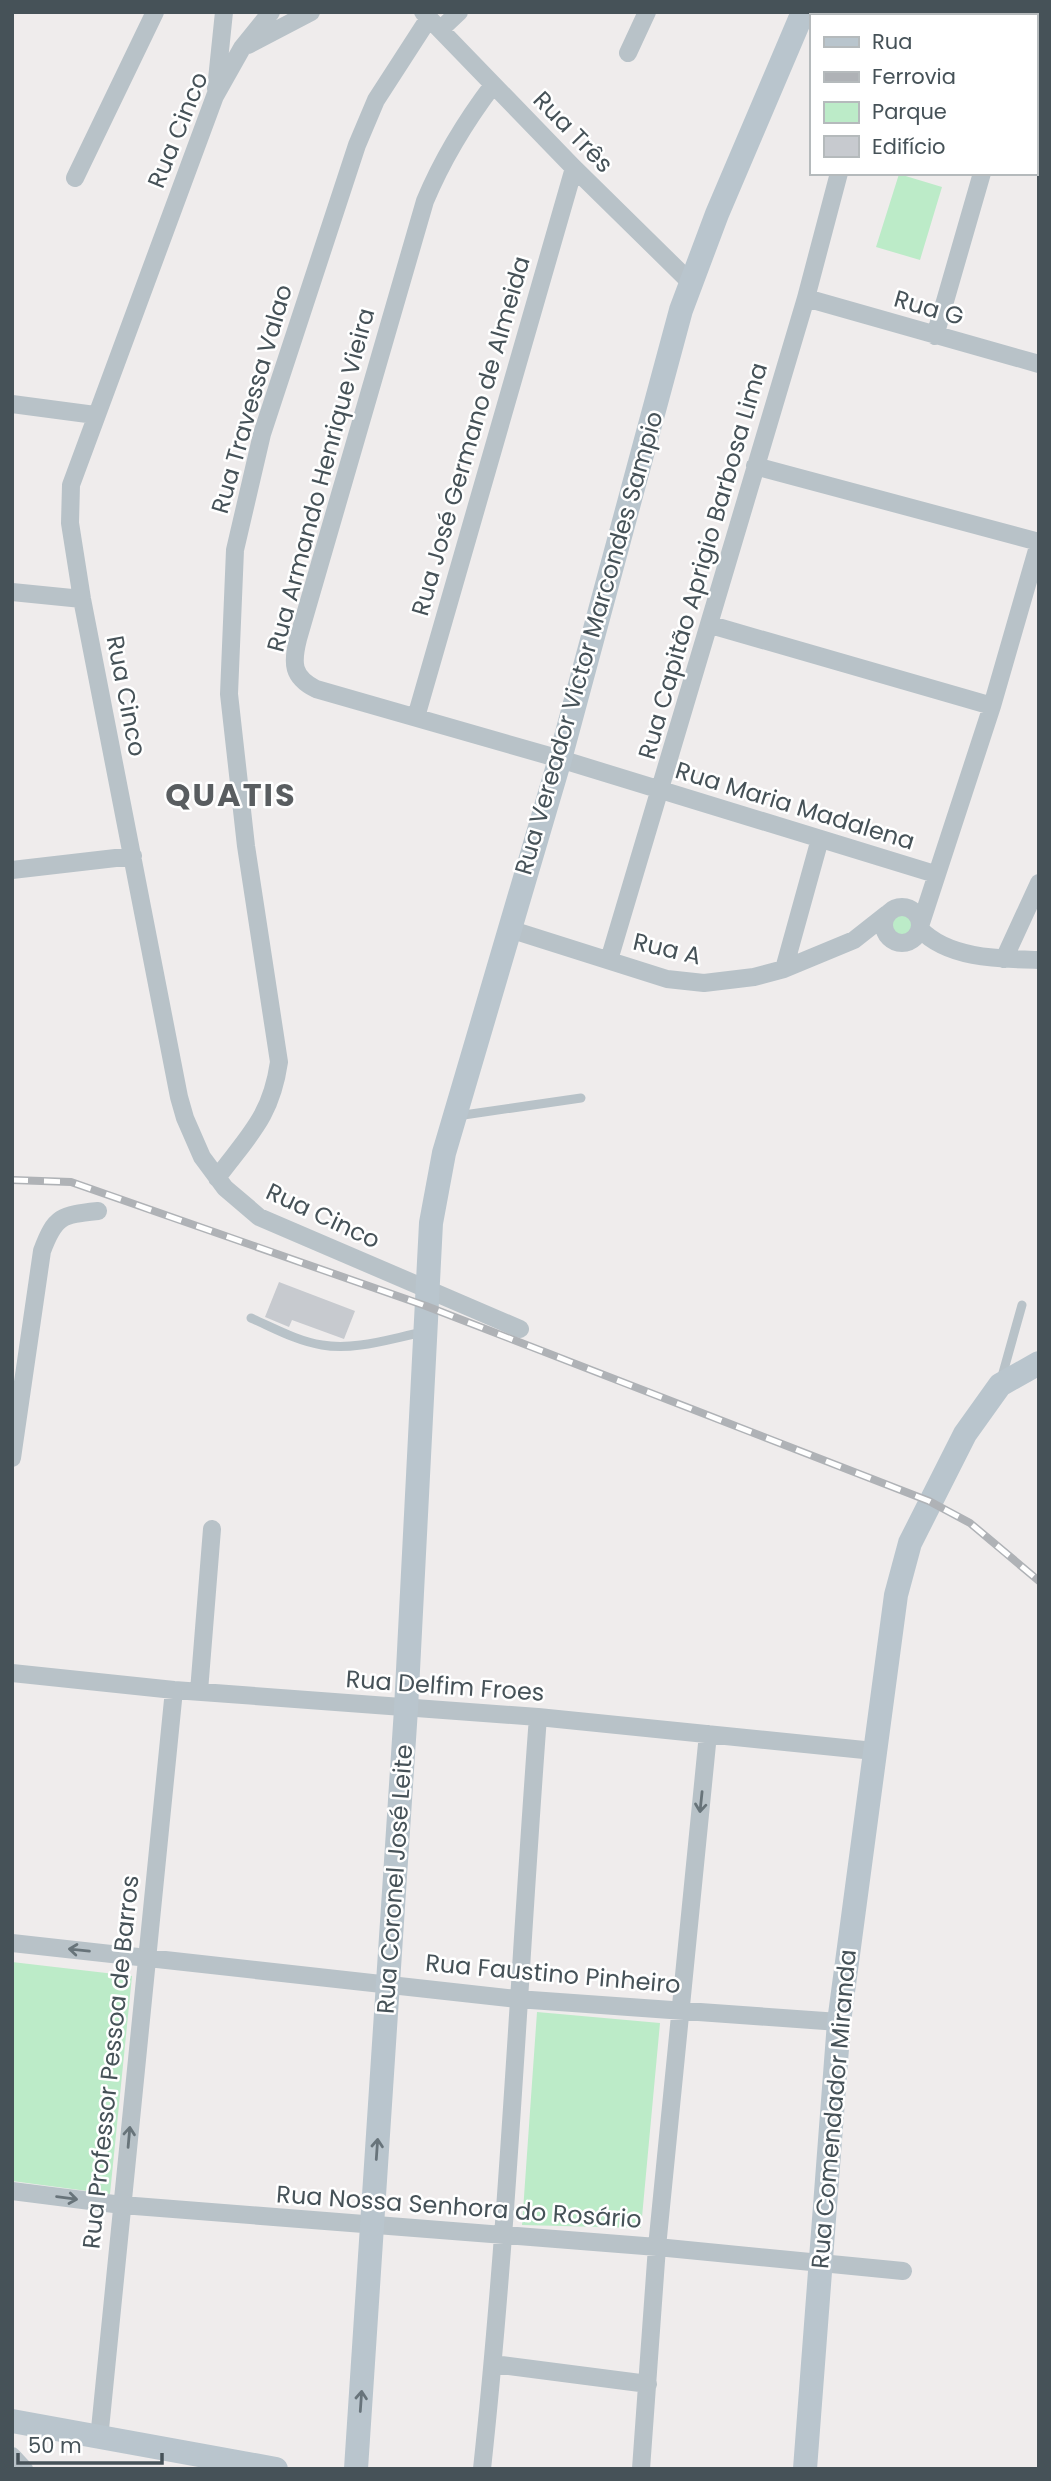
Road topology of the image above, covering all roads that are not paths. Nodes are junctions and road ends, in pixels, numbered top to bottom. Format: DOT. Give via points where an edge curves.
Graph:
graph roads {
  1 [pos="155,12"];
  2 [pos="224,12"];
  3 [pos="236,12"];
  4 [pos="271,12"];
  5 [pos="311,12"];
  6 [pos="459,12"];
  7 [pos="647,12"];
  8 [pos="805,16"];
  9 [pos="431,19"];
  10 [pos="221,33"];
  11 [pos="242,48"];
  12 [pos="628,53"];
  13 [pos="493,85"];
  14 [pos="215,96"];
  15 [pos="573,168"];
  16 [pos="838,175"];
  17 [pos="981,175"];
  18 [pos="75,178"];
  19 [pos="690,282"];
  20 [pos="806,298"];
  21 [pos="935,336"];
  22 [pos="1039,364"];
  23 [pos="12,404"];
  24 [pos="95,415"];
  25 [pos="755,466"];
  26 [pos="1039,543"];
  27 [pos="12,592"];
  28 [pos="82,599"];
  29 [pos="711,625"];
  30 [pos="992,706"];
  31 [pos="416,718"];
  32 [pos="560,759"];
  33 [pos="661,791"];
  34 [pos="820,839"];
  35 [pos="133,856"];
  36 [pos="12,870"];
  37 [pos="934,878"];
  38 [pos="1039,883"];
  39 [pos="893,911"];
  40 [pos="509,929"];
  41 [pos="911,934"];
  42 [pos="854,940"];
  43 [pos="1004,959"];
  44 [pos="610,960"];
  45 [pos="1039,960"];
  46 [pos="784,969"];
  47 [pos="581,1098"];
  48 [pos="455,1116"];
  49 [pos="217,1178"];
  50 [pos="98,1212"];
  51 [pos="427,1289"];
  52 [pos="1022,1305"];
  53 [pos="251,1318"];
  54 [pos="520,1329"];
  55 [pos="425,1332"];
  56 [pos="1039,1363"];
  57 [pos="1000,1385"];
  58 [pos="14,1427"];
  59 [pos="12,1458"];
  60 [pos="212,1529"];
  61 [pos="12,1673"];
  62 [pos="174,1690"];
  63 [pos="199,1691"];
  64 [pos="406,1709"];
  65 [pos="538,1717"];
  66 [pos="708,1734"];
  67 [pos="873,1751"];
  68 [pos="12,1943"];
  69 [pos="145,1958"];
  70 [pos="389,1983"];
  71 [pos="517,1999"];
  72 [pos="681,2010"];
  73 [pos="839,2022"];
  74 [pos="12,2191"];
  75 [pos="122,2205"];
  76 [pos="372,2226"];
  77 [pos="505,2234"];
  78 [pos="657,2247"];
  79 [pos="819,2263"];
  80 [pos="903,2271"];
  81 [pos="493,2364"];
  82 [pos="648,2384"];
  83 [pos="12,2421"];
  84 [pos="99,2439"];
  85 [pos="12,2456"];
  86 [pos="24,2469"];
  87 [pos="276,2469"];
  88 [pos="356,2469"];
  89 [pos="482,2469"];
  90 [pos="641,2469"];
  91 [pos="805,2469"];
  1 -- 18 [label="street"];
  2 -- 10 [label="street"];
  3 -- 10 [label="street"];
  4 -- 11 [label="street, Rua Cinco"];
  5 -- 11 [label="street"];
  6 -- 9 [label="street, Rua Travessa Valao"];
  7 -- 12 [label="street"];
  8 -- 19 [label="street, Rua Vereador Victor Marcondes Sampio"];
  9 -- 13 [label="street, Rua Três"];
  9 -- 49 [label="street, Rua Travessa Valao" via="376,100 357,145 262,434 235,550 229,694 246,846 279,1062 269,1105"];
  10 -- 14 [label="street"];
  11 -- 14 [label="street, Rua Cinco"];
  13 -- 15 [label="street, Rua Três"];
  13 -- 31 [label="street, Rua Armando Henrique Vieira" via="465,122 425,201 294,656 294,668 306,684"];
  14 -- 24 [label="street, Rua Cinco"];
  15 -- 19 [label="street, Rua Três"];
  15 -- 31 [label="street, Rua José Germano de Almeida"];
  16 -- 20 [label="street, Rua Capitão Aprigio Barbosa Lima"];
  17 -- 21 [label="street"];
  19 -- 32 [label="street, Rua Vereador Victor Marcondes Sampio"];
  20 -- 21 [label="street, Rua G"];
  20 -- 25 [label="street, Rua Capitão Aprigio Barbosa Lima"];
  21 -- 22 [label="street, Rua G"];
  23 -- 24 [label="street"];
  24 -- 28 [label="street, Rua Cinco" via="69,496"];
  25 -- 26 [label="street"];
  25 -- 29 [label="street, Rua Capitão Aprigio Barbosa Lima"];
  26 -- 30 [label="street"];
  27 -- 28 [label="street"];
  28 -- 35 [label="street, Rua Cinco"];
  29 -- 30 [label="street"];
  29 -- 33 [label="street, Rua Capitão Aprigio Barbosa Lima"];
  30 -- 37 [label="street"];
  31 -- 32 [label="street, Rua Armando Henrique Vieira"];
  32 -- 33 [label="street, Rua Maria Madalena"];
  32 -- 40 [label="street, Rua Vereador Victor Marcondes Sampio"];
  33 -- 34 [label="street, Rua Maria Madalena"];
  33 -- 44 [label="street, Rua Capitão Aprigio Barbosa Lima"];
  34 -- 37 [label="street, Rua Maria Madalena"];
  34 -- 46 [label="street"];
  35 -- 36 [label="street"];
  35 -- 49 [label="street, Rua Cinco" via="185,1118"];
  37 -- 39 [label="street"];
  37 -- 41 [label="street"];
  38 -- 43 [label="street"];
  39 -- 41 [label="street" via="910,908"];
  39 -- 41 [label="street" via="884,926"];
  39 -- 42 [label="street"];
  40 -- 44 [label="street, Rua A"];
  40 -- 48 [label="street, Rua Vereador Victor Marcondes Sampio"];
  41 -- 42 [label="street"];
  41 -- 43 [label="street" via="975,956"];
  42 -- 46 [label="street, Rua A"];
  43 -- 45 [label="street"];
  44 -- 46 [label="street, Rua A" via="667,979 704,983"];
  47 -- 48 [label="lane"];
  48 -- 51 [label="street, Rua Vereador Victor Marcondes Sampio" via="431,1223"];
  49 -- 51 [label="street, Rua Cinco" via="239,1202 278,1228"];
  50 -- 58 [label="street" via="70,1214 51,1228 40,1264"];
  51 -- 54 [label="street, Rua Cinco"];
  51 -- 55 [label="street, Rua Coronel José Leite"];
  52 -- 57 [label="lane"];
  53 -- 55 [label="lane" via="325,1346"];
  55 -- 64 [label="street, Rua Coronel José Leite"];
  56 -- 57 [label="street"];
  57 -- 67 [label="street, Rua Comendador Miranda" via="965,1434 910,1543 886,1648"];
  58 -- 59 [label="street"];
  60 -- 63 [label="street"];
  61 -- 62 [label="street, Rua Delfim Froes"];
  62 -- 63 [label="street, Rua Delfim Froes"];
  62 -- 69 [label="street, Rua Professor Pessoa de Barros"];
  63 -- 64 [label="street, Rua Delfim Froes"];
  64 -- 65 [label="street, Rua Delfim Froes"];
  64 -- 70 [label="street, Rua Coronel José Leite"];
  65 -- 66 [label="street, Rua Delfim Froes"];
  65 -- 71 [label="street"];
  66 -- 67 [label="street, Rua Delfim Froes"];
  66 -- 72 [label="street, one-way"];
  67 -- 73 [label="street, Rua Comendador Miranda"];
  69 -- 68 [label="street, Rua Faustino Pinheiro, one-way"];
  69 -- 70 [label="street, Rua Faustino Pinheiro"];
  75 -- 69 [label="street, Rua Professor Pessoa de Barros, one-way"];
  70 -- 71 [label="street, Rua Faustino Pinheiro"];
  76 -- 70 [label="street, Rua Coronel José Leite, one-way"];
  71 -- 72 [label="street, Rua Faustino Pinheiro"];
  71 -- 77 [label="street"];
  72 -- 73 [label="street, Rua Faustino Pinheiro"];
  72 -- 78 [label="street"];
  73 -- 79 [label="street, Rua Comendador Miranda"];
  74 -- 75 [label="street, Rua Nossa Senhora do Rosário, one-way"];
  75 -- 76 [label="street, Rua Nossa Senhora do Rosário"];
  75 -- 84 [label="street, Rua Professor Pessoa de Barros"];
  76 -- 77 [label="street, Rua Nossa Senhora do Rosário"];
  88 -- 76 [label="street, Rua Coronel José Leite, one-way"];
  77 -- 78 [label="street, Rua Nossa Senhora do Rosário"];
  77 -- 81 [label="street"];
  78 -- 79 [label="street, Rua Nossa Senhora do Rosário"];
  78 -- 82 [label="street"];
  79 -- 80 [label="street, Rua Nossa Senhora do Rosário"];
  79 -- 91 [label="street, Rua Comendador Miranda"];
  81 -- 82 [label="street"];
  81 -- 89 [label="street"];
  82 -- 90 [label="street"];
  83 -- 84 [label="street"];
  84 -- 87 [label="street"];
  85 -- 86 [label="street"];
}
